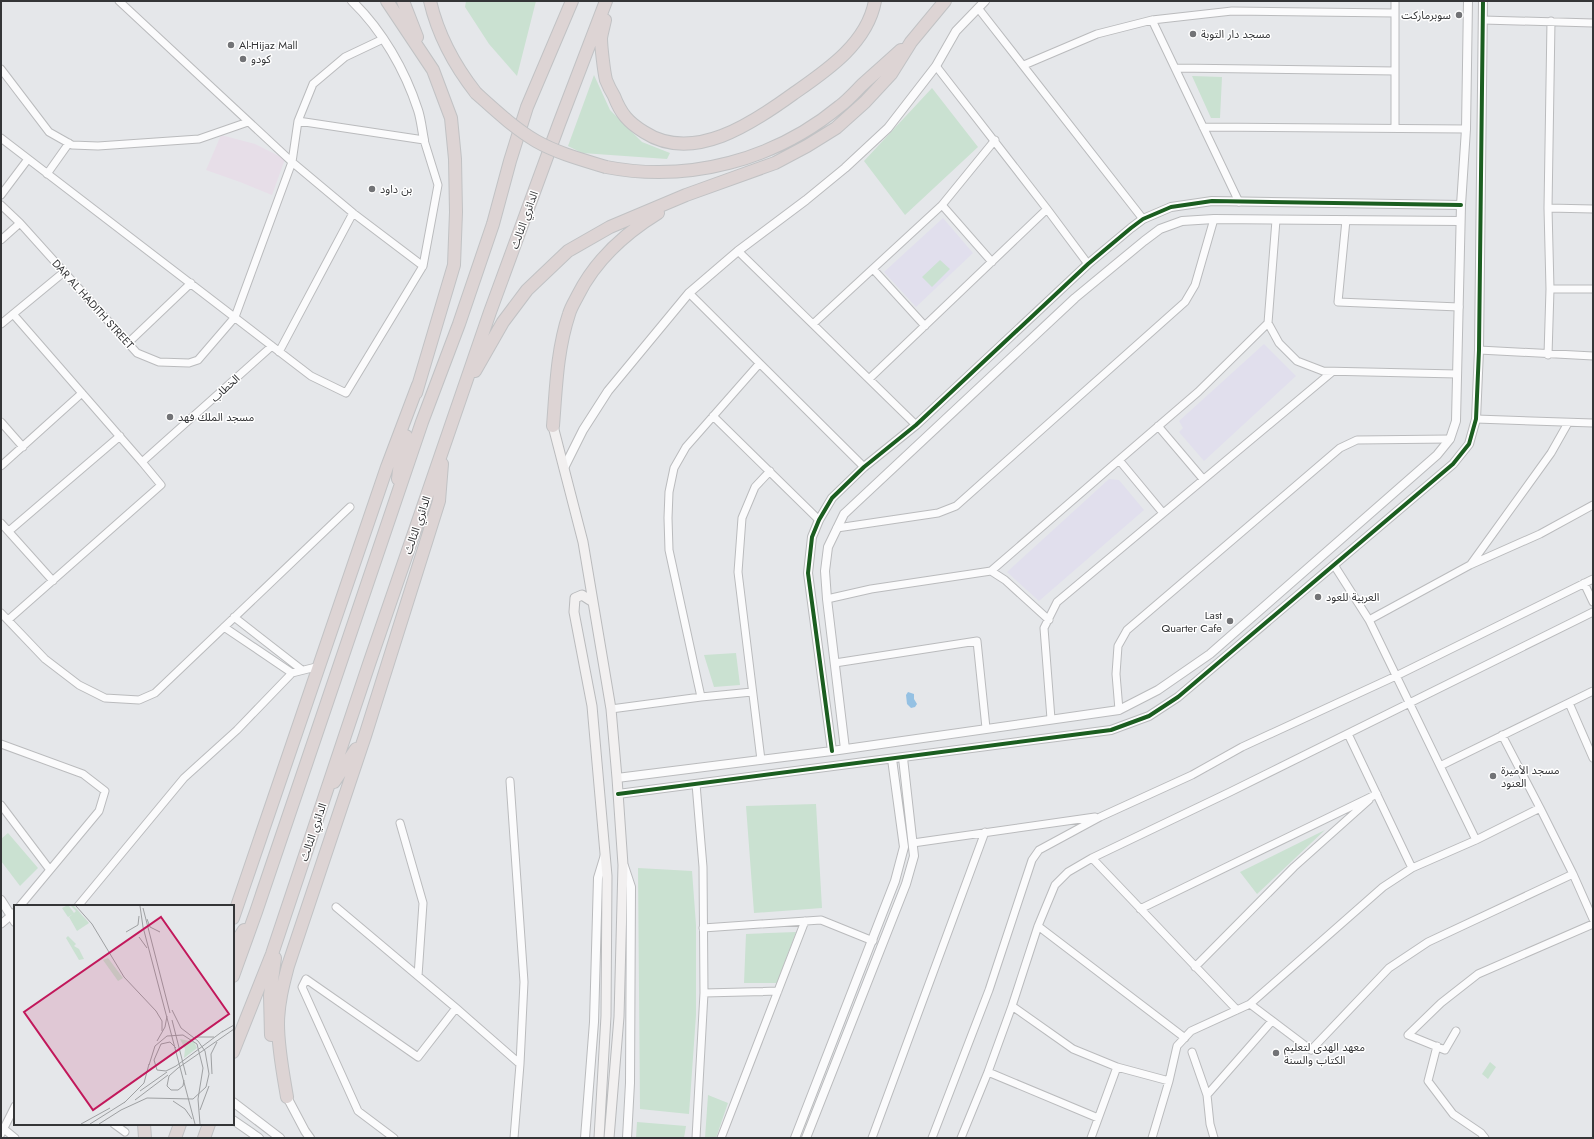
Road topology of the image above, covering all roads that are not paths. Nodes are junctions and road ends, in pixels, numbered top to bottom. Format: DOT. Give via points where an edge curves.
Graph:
graph roads {
  1 [pos="119,1"];
  2 [pos="352,1"];
  3 [pos="387,1"];
  4 [pos="403,1"];
  5 [pos="430,1"];
  6 [pos="572,1"];
  7 [pos="608,1"];
  8 [pos="875,1"];
  9 [pos="945,1"];
  10 [pos="985,1"];
  11 [pos="1395,1"];
  12 [pos="1468,1"];
  13 [pos="1483,1"];
  14 [pos="978,8"];
  15 [pos="1395,13"];
  16 [pos="1152,20"];
  17 [pos="1483,20"];
  18 [pos="1551,21"];
  19 [pos="1593,23"];
  20 [pos="383,39"];
  21 [pos="911,42"];
  22 [pos="425,57"];
  23 [pos="1024,65"];
  24 [pos="936,66"];
  25 [pos="1175,68"];
  26 [pos="1,69"];
  27 [pos="1395,71"];
  28 [pos="298,121"];
  29 [pos="248,122"];
  30 [pos="1203,127"];
  31 [pos="1394,128"];
  32 [pos="1466,129"];
  33 [pos="1,138"];
  34 [pos="424,140"];
  35 [pos="995,140"];
  36 [pos="69,143"];
  37 [pos="28,159"];
  38 [pos="292,162"];
  39 [pos="47,174"];
  40 [pos="1,195"];
  41 [pos="686,195"];
  42 [pos="1239,202"];
  43 [pos="1,205"];
  44 [pos="942,205"];
  45 [pos="1461,205"];
  46 [pos="1548,208"];
  47 [pos="1047,209"];
  48 [pos="1593,209"];
  49 [pos="353,213"];
  50 [pos="1143,219"];
  51 [pos="1214,219"];
  52 [pos="1276,220"];
  53 [pos="1346,220"];
  54 [pos="1460,221"];
  55 [pos="20,223"];
  56 [pos="1,240"];
  57 [pos="738,252"];
  58 [pos="992,262"];
  59 [pos="1088,264"];
  60 [pos="424,266"];
  61 [pos="873,269"];
  62 [pos="64,272"];
  63 [pos="191,283"];
  64 [pos="1550,289"];
  65 [pos="1593,289"];
  66 [pos="689,293"];
  67 [pos="1459,307"];
  68 [pos="13,314"];
  69 [pos="235,317"];
  70 [pos="1268,323"];
  71 [pos="1,324"];
  72 [pos="813,324"];
  73 [pos="925,326"];
  74 [pos="128,343"];
  75 [pos="272,346"];
  76 [pos="1479,350"];
  77 [pos="279,352"];
  78 [pos="1548,354"];
  79 [pos="1593,356"];
  80 [pos="759,364"];
  81 [pos="1332,372"];
  82 [pos="1457,374"];
  83 [pos="869,379"];
  84 [pos="418,385"];
  85 [pos="82,393"];
  86 [pos="462,394"];
  87 [pos="714,416"];
  88 [pos="1476,419"];
  89 [pos="1,422"];
  90 [pos="1568,423"];
  91 [pos="1593,423"];
  92 [pos="916,425"];
  93 [pos="553,426"];
  94 [pos="1158,426"];
  95 [pos="120,436"];
  96 [pos="1450,439"];
  97 [pos="23,447"];
  98 [pos="443,449"];
  99 [pos="1119,460"];
  100 [pos="142,462"];
  101 [pos="1,466"];
  102 [pos="864,467"];
  103 [pos="564,468"];
  104 [pos="770,471"];
  105 [pos="1203,479"];
  106 [pos="396,499"];
  107 [pos="1593,505"];
  108 [pos="350,507"];
  109 [pos="1163,513"];
  110 [pos="819,520"];
  111 [pos="1,523"];
  112 [pos="837,528"];
  113 [pos="9,532"];
  114 [pos="1334,565"];
  115 [pos="1470,565"];
  116 [pos="991,571"];
  117 [pos="1593,579"];
  118 [pos="53,581"];
  119 [pos="1584,583"];
  120 [pos="827,599"];
  121 [pos="593,602"];
  122 [pos="1593,602"];
  123 [pos="1593,612"];
  124 [pos="1,613"];
  125 [pos="234,617"];
  126 [pos="8,620"];
  127 [pos="1048,620"];
  128 [pos="1369,620"];
  129 [pos="224,627"];
  130 [pos="835,662"];
  131 [pos="320,666"];
  132 [pos="302,670"];
  133 [pos="292,673"];
  134 [pos="1396,676"];
  135 [pos="1593,691"];
  136 [pos="752,692"];
  137 [pos="701,696"];
  138 [pos="1569,702"];
  139 [pos="1409,703"];
  140 [pos="611,709"];
  141 [pos="1119,710"];
  142 [pos="1051,719"];
  143 [pos="986,728"];
  144 [pos="1348,734"];
  145 [pos="365,736"];
  146 [pos="1502,736"];
  147 [pos="1,744"];
  148 [pos="845,749"];
  149 [pos="832,751"];
  150 [pos="892,758"];
  151 [pos="903,758"];
  152 [pos="1593,758"];
  153 [pos="761,760"];
  154 [pos="1440,766"];
  155 [pos="617,778"];
  156 [pos="510,781"];
  157 [pos="696,784"];
  158 [pos="618,794"];
  159 [pos="1377,794"];
  160 [pos="325,796"];
  161 [pos="1,805"];
  162 [pos="1540,808"];
  163 [pos="1100,817"];
  164 [pos="400,823"];
  165 [pos="985,832"];
  166 [pos="1476,840"];
  167 [pos="913,843"];
  168 [pos="605,854"];
  169 [pos="1092,858"];
  170 [pos="623,865"];
  171 [pos="1412,868"];
  172 [pos="50,870"];
  173 [pos="1573,874"];
  174 [pos="1,900"];
  175 [pos="21,905"];
  176 [pos="79,905"];
  177 [pos="336,907"];
  178 [pos="1140,909"];
  179 [pos="256,912"];
  180 [pos="234,915"];
  181 [pos="14,917"];
  182 [pos="1593,919"];
  183 [pos="805,921"];
  184 [pos="1,924"];
  185 [pos="1593,924"];
  186 [pos="1038,926"];
  187 [pos="704,928"];
  188 [pos="280,931"];
  189 [pos="873,941"];
  190 [pos="234,945"];
  191 [pos="1195,967"];
  192 [pos="234,973"];
  193 [pos="418,976"];
  194 [pos="778,991"];
  195 [pos="704,992"];
  196 [pos="1250,1004"];
  197 [pos="1012,1006"];
  198 [pos="456,1008"];
  199 [pos="1237,1010"];
  200 [pos="1272,1021"];
  201 [pos="1456,1032"];
  202 [pos="1185,1038"];
  203 [pos="1437,1046"];
  204 [pos="234,1048"];
  205 [pos="1192,1052"];
  206 [pos="520,1064"];
  207 [pos="1117,1067"];
  208 [pos="988,1072"];
  209 [pos="1169,1082"];
  210 [pos="1207,1095"];
  211 [pos="287,1098"];
  212 [pos="234,1103"];
  213 [pos="14,1108"];
  214 [pos="1098,1118"];
  215 [pos="234,1121"];
  216 [pos="116,1125"];
  217 [pos="144,1125"];
  218 [pos="180,1125"];
  219 [pos="209,1125"];
  220 [pos="2,1131"];
  221 [pos="126,1132"];
  222 [pos="964,1137"];
  223 [pos="15,1138"];
  224 [pos="145,1138"];
  225 [pos="175,1138"];
  226 [pos="204,1138"];
  227 [pos="259,1138"];
  228 [pos="280,1138"];
  229 [pos="310,1138"];
  230 [pos="394,1138"];
  231 [pos="514,1138"];
  232 [pos="584,1138"];
  233 [pos="599,1138"];
  234 [pos="609,1138"];
  235 [pos="627,1138"];
  236 [pos="696,1138"];
  237 [pos="721,1138"];
  238 [pos="795,1138"];
  239 [pos="806,1138"];
  240 [pos="872,1138"];
  241 [pos="932,1138"];
  242 [pos="1091,1138"];
  243 [pos="1152,1138"];
  244 [pos="1214,1138"];
  245 [pos="1485,1138"];
  1 -- 29 [label="street"];
  2 -- 20 [label="street"];
  3 -- 22 [label="highway"];
  4 -- 22 [label="highway"];
  5 -- 21 [label="highway, bridge" via="438,28 462,76 476,93 510,124 537,142 606,167 628,171 662,173 692,170 751,157 795,136 840,106"];
  6 -- 106 [label="highway" via="527,107 493,224"];
  7 -- 8 [label="highway" via="601,38 606,79 620,110 632,124 651,137 671,143 696,144 724,135 760,118 823,73 847,53 864,30"];
  7 -- 86 [label="highway, الدائري الثالث" via="559,124"];
  9 -- 21 [label="highway"];
  10 -- 14 [label="street"];
  11 -- 15 [label="street"];
  12 -- 32 [label="street"];
  13 -- 17 [label="street"];
  14 -- 23 [label="street"];
  14 -- 24 [label="street" via="956,31"];
  15 -- 16 [label="street" via="1232,11"];
  15 -- 27 [label="street"];
  16 -- 23 [label="street" via="1097,34"];
  16 -- 25 [label="street"];
  17 -- 18 [label="street"];
  17 -- 76 [label="street"];
  18 -- 19 [label="street"];
  18 -- 46 [label="street"];
  20 -- 28 [label="street, DAR AL HADITH STREET" via="345,57 313,84"];
  20 -- 34 [label="street" via="403,71 418,110"];
  21 -- 41 [label="highway" via="891,74 836,128 775,163"];
  22 -- 84 [label="highway" via="433,70 451,118 456,212 454,265"];
  23 -- 50 [label="street"];
  24 -- 35 [label="street"];
  24 -- 57 [label="street" via="888,128 845,168"];
  25 -- 27 [label="street"];
  25 -- 30 [label="street"];
  26 -- 36 [label="street" via="49,132"];
  27 -- 31 [label="street"];
  28 -- 34 [label="street"];
  28 -- 38 [label="street, DAR AL HADITH STREET"];
  29 -- 36 [label="street" via="199,139 98,146"];
  29 -- 38 [label="street"];
  30 -- 31 [label="street"];
  30 -- 42 [label="street"];
  31 -- 32 [label="street"];
  32 -- 45 [label="street"];
  33 -- 37 [label="street"];
  34 -- 60 [label="street" via="438,185"];
  35 -- 44 [label="street"];
  35 -- 47 [label="street"];
  36 -- 39 [label="street"];
  37 -- 39 [label="street"];
  37 -- 40 [label="street"];
  38 -- 49 [label="street"];
  38 -- 69 [label="street, DAR AL HADITH STREET"];
  39 -- 63 [label="street"];
  41 -- 86 [label="highway" via="610,227 568,251 527,290 503,322"];
  41 -- 93 [label="highway" via="621,238 598,261 582,286 569,313 562,340"];
  42 -- 45 [label="street"];
  42 -- 50 [label="street" via="1212,201 1171,207"];
  43 -- 55 [label="street, DAR AL HADITH STREET"];
  44 -- 58 [label="street"];
  44 -- 61 [label="street"];
  45 -- 54 [label="street"];
  46 -- 48 [label="street"];
  46 -- 64 [label="street"];
  47 -- 58 [label="street"];
  47 -- 59 [label="street"];
  49 -- 60 [label="street"];
  49 -- 77 [label="street"];
  50 -- 59 [label="street"];
  51 -- 52 [label="street"];
  51 -- 112 [label="street" via="1182,221 1160,229 1144,240 1075,298 844,514"];
  51 -- 112 [label="street" via="1195,285 1185,302 956,506 938,513"];
  52 -- 53 [label="street"];
  52 -- 70 [label="street"];
  53 -- 54 [label="street"];
  53 -- 67 [label="street" via="1338,302"];
  54 -- 67 [label="street"];
  55 -- 56 [label="street"];
  55 -- 62 [label="street, DAR AL HADITH STREET"];
  57 -- 66 [label="street"];
  57 -- 72 [label="street"];
  58 -- 73 [label="street"];
  59 -- 92 [label="street"];
  60 -- 77 [label="street" via="346,393 311,376"];
  61 -- 72 [label="street"];
  61 -- 73 [label="street"];
  62 -- 68 [label="street"];
  62 -- 74 [label="street, DAR AL HADITH STREET"];
  63 -- 69 [label="street"];
  63 -- 74 [label="street"];
  64 -- 65 [label="street"];
  64 -- 78 [label="street"];
  66 -- 80 [label="street"];
  66 -- 103 [label="street" via="608,391 583,430"];
  67 -- 82 [label="street"];
  68 -- 71 [label="street"];
  68 -- 85 [label="street"];
  69 -- 74 [label="street, DAR AL HADITH STREET" via="198,360 189,363 159,362 137,353"];
  69 -- 75 [label="street"];
  70 -- 81 [label="street" via="1280,343 1297,362"];
  70 -- 94 [label="street" via="1198,392"];
  72 -- 83 [label="street"];
  73 -- 83 [label="street"];
  75 -- 77 [label="street"];
  75 -- 100 [label="street, الخطاب"];
  76 -- 78 [label="street"];
  76 -- 88 [label="street"];
  78 -- 79 [label="street"];
  80 -- 87 [label="street"];
  80 -- 102 [label="street"];
  81 -- 82 [label="street"];
  81 -- 105 [label="street"];
  82 -- 96 [label="street" via="1456,421"];
  83 -- 92 [label="street"];
  84 -- 106 [label="highway" via="400,462"];
  84 -- 131 [label="highway" via="387,467"];
  85 -- 95 [label="street"];
  85 -- 97 [label="street"];
  86 -- 98 [label="highway, الدائري الثالث"];
  87 -- 104 [label="street"];
  87 -- 137 [label="street" via="686,447 674,468 669,492 669,550"];
  88 -- 90 [label="street"];
  88 -- 114 [label="street" via="1469,444 1453,464"];
  89 -- 97 [label="street"];
  90 -- 91 [label="street"];
  90 -- 115 [label="street" via="1551,453"];
  92 -- 102 [label="street"];
  93 -- 103 [label="main road"];
  94 -- 99 [label="street"];
  94 -- 105 [label="street"];
  95 -- 100 [label="street"];
  95 -- 113 [label="street"];
  96 -- 141 [label="street" via="1437,454 1210,654 1158,690"];
  96 -- 141 [label="street" via="1357,440 1340,448 1127,630 1118,646 1116,674"];
  97 -- 101 [label="street"];
  98 -- 145 [label="highway" via="440,501"];
  98 -- 160 [label="highway, الدائري الثالث"];
  99 -- 109 [label="street"];
  99 -- 116 [label="street"];
  100 -- 118 [label="street" via="161,485"];
  102 -- 110 [label="street" via="832,498"];
  103 -- 121 [label="main road" via="583,542"];
  104 -- 110 [label="street"];
  104 -- 136 [label="street" via="755,487 742,518 738,572"];
  105 -- 109 [label="street"];
  106 -- 179 [label="highway"];
  107 -- 115 [label="street" via="1540,534"];
  108 -- 125 [label="street"];
  109 -- 127 [label="street" via="1057,602"];
  110 -- 149 [label="street" via="812,537 808,573"];
  111 -- 113 [label="street"];
  112 -- 120 [label="street" via="828,547 825,571"];
  113 -- 118 [label="street"];
  114 -- 128 [label="street"];
  114 -- 151 [label="street" via="1178,697 1149,716 1111,730"];
  115 -- 128 [label="street"];
  116 -- 120 [label="street" via="871,589"];
  116 -- 127 [label="street" via="1005,580"];
  117 -- 119 [label="street"];
  118 -- 126 [label="street"];
  119 -- 122 [label="street"];
  119 -- 134 [label="street"];
  120 -- 130 [label="street"];
  121 -- 140 [label="main road"];
  121 -- 168 [label="main road" via="582,595 575,598 574,612 592,706"];
  123 -- 139 [label="street"];
  124 -- 126 [label="street"];
  125 -- 129 [label="street"];
  125 -- 132 [label="street"];
  126 -- 129 [label="street" via="45,659 79,685 105,698 139,700 155,693"];
  127 -- 142 [label="street" via="1044,628"];
  128 -- 134 [label="street"];
  129 -- 133 [label="street"];
  130 -- 143 [label="street" via="977,641"];
  130 -- 148 [label="street"];
  131 -- 132 [label="street"];
  131 -- 180 [label="highway"];
  132 -- 133 [label="street"];
  133 -- 176 [label="street" via="237,730 184,778"];
  134 -- 139 [label="street"];
  134 -- 163 [label="street" via="1242,746 1192,775"];
  135 -- 138 [label="street"];
  136 -- 137 [label="street"];
  136 -- 153 [label="street"];
  137 -- 140 [label="street"];
  138 -- 146 [label="street"];
  138 -- 152 [label="street"];
  139 -- 144 [label="street"];
  139 -- 154 [label="street"];
  140 -- 155 [label="main road"];
  141 -- 142 [label="street"];
  142 -- 143 [label="street"];
  143 -- 148 [label="street"];
  144 -- 159 [label="street"];
  144 -- 169 [label="street"];
  145 -- 160 [label="highway"];
  145 -- 211 [label="highway" via="288,966 281,994 278,1024"];
  146 -- 154 [label="street"];
  146 -- 162 [label="street"];
  147 -- 172 [label="street" via="83,774 105,791 99,811"];
  148 -- 149 [label="street"];
  149 -- 153 [label="street"];
  150 -- 151 [label="street"];
  150 -- 157 [label="street"];
  150 -- 189 [label="street" via="904,847 895,881"];
  151 -- 167 [label="street"];
  153 -- 155 [label="street"];
  154 -- 166 [label="street"];
  155 -- 158 [label="main road"];
  156 -- 206 [label="street" via="524,982"];
  157 -- 158 [label="street"];
  157 -- 187 [label="street" via="703,867"];
  158 -- 170 [label="main road"];
  159 -- 171 [label="street"];
  159 -- 178 [label="street"];
  159 -- 191 [label="street" via="1294,867"];
  160 -- 188 [label="highway, الدائري الثالث"];
  161 -- 172 [label="street"];
  162 -- 166 [label="street"];
  162 -- 173 [label="street"];
  163 -- 165 [label="street"];
  163 -- 241 [label="street" via="1039,850 1032,860 989,990"];
  164 -- 193 [label="street" via="423,903"];
  165 -- 167 [label="street"];
  165 -- 240 [label="street"];
  166 -- 171 [label="street"];
  167 -- 239 [label="street" via="914,856 906,884"];
  168 -- 232 [label="street" via="598,878 594,1022"];
  168 -- 233 [label="main road" via="606,1016"];
  169 -- 178 [label="street"];
  169 -- 186 [label="street" via="1068,872 1054,885"];
  170 -- 234 [label="main road" via="619,1017"];
  170 -- 235 [label="street" via="631,887 630,1083"];
  171 -- 196 [label="street" via="1383,887"];
  172 -- 175 [label="street"];
  173 -- 182 [label="street"];
  173 -- 200 [label="street" via="1428,942 1390,968 1311,1050"];
  174 -- 181 [label="street"];
  177 -- 193 [label="street"];
  178 -- 191 [label="street"];
  179 -- 190 [label="highway"];
  179 -- 192 [label="highway"];
  181 -- 184 [label="street"];
  183 -- 187 [label="street"];
  183 -- 189 [label="street" via="821,920"];
  183 -- 194 [label="street"];
  185 -- 203 [label="street" via="1478,974 1441,1003 1408,1035"];
  186 -- 197 [label="street"];
  186 -- 202 [label="street"];
  187 -- 195 [label="street"];
  188 -- 204 [label="highway, الدائري الثالث"];
  188 -- 211 [label="highway" via="270,994 270,1028 276,1066"];
  189 -- 238 [label="street"];
  191 -- 199 [label="street"];
  193 -- 198 [label="street"];
  194 -- 195 [label="street"];
  194 -- 237 [label="street"];
  195 -- 236 [label="street"];
  196 -- 199 [label="street"];
  196 -- 200 [label="street"];
  197 -- 207 [label="street" via="1073,1049"];
  197 -- 208 [label="street"];
  198 -- 206 [label="street"];
  198 -- 230 [label="street" via="418,1057 306,979 302,987 358,1111"];
  199 -- 202 [label="street" via="1191,1031"];
  200 -- 210 [label="street"];
  201 -- 203 [label="street" via="1445,1050"];
  202 -- 209 [label="street" via="1177,1046"];
  203 -- 245 [label="street" via="1428,1080 1454,1114"];
  205 -- 210 [label="street"];
  206 -- 231 [label="street"];
  207 -- 209 [label="street"];
  207 -- 214 [label="street"];
  208 -- 214 [label="street"];
  208 -- 222 [label="street"];
  209 -- 243 [label="street"];
  210 -- 244 [label="street"];
  211 -- 229 [label="street"];
  212 -- 228 [label="street"];
  213 -- 220 [label="street"];
  214 -- 242 [label="street"];
  215 -- 227 [label="street"];
  216 -- 221 [label="street"];
  217 -- 224 [label="highway"];
  218 -- 225 [label="highway"];
  219 -- 226 [label="highway"];
  220 -- 223 [label="street"];
}
